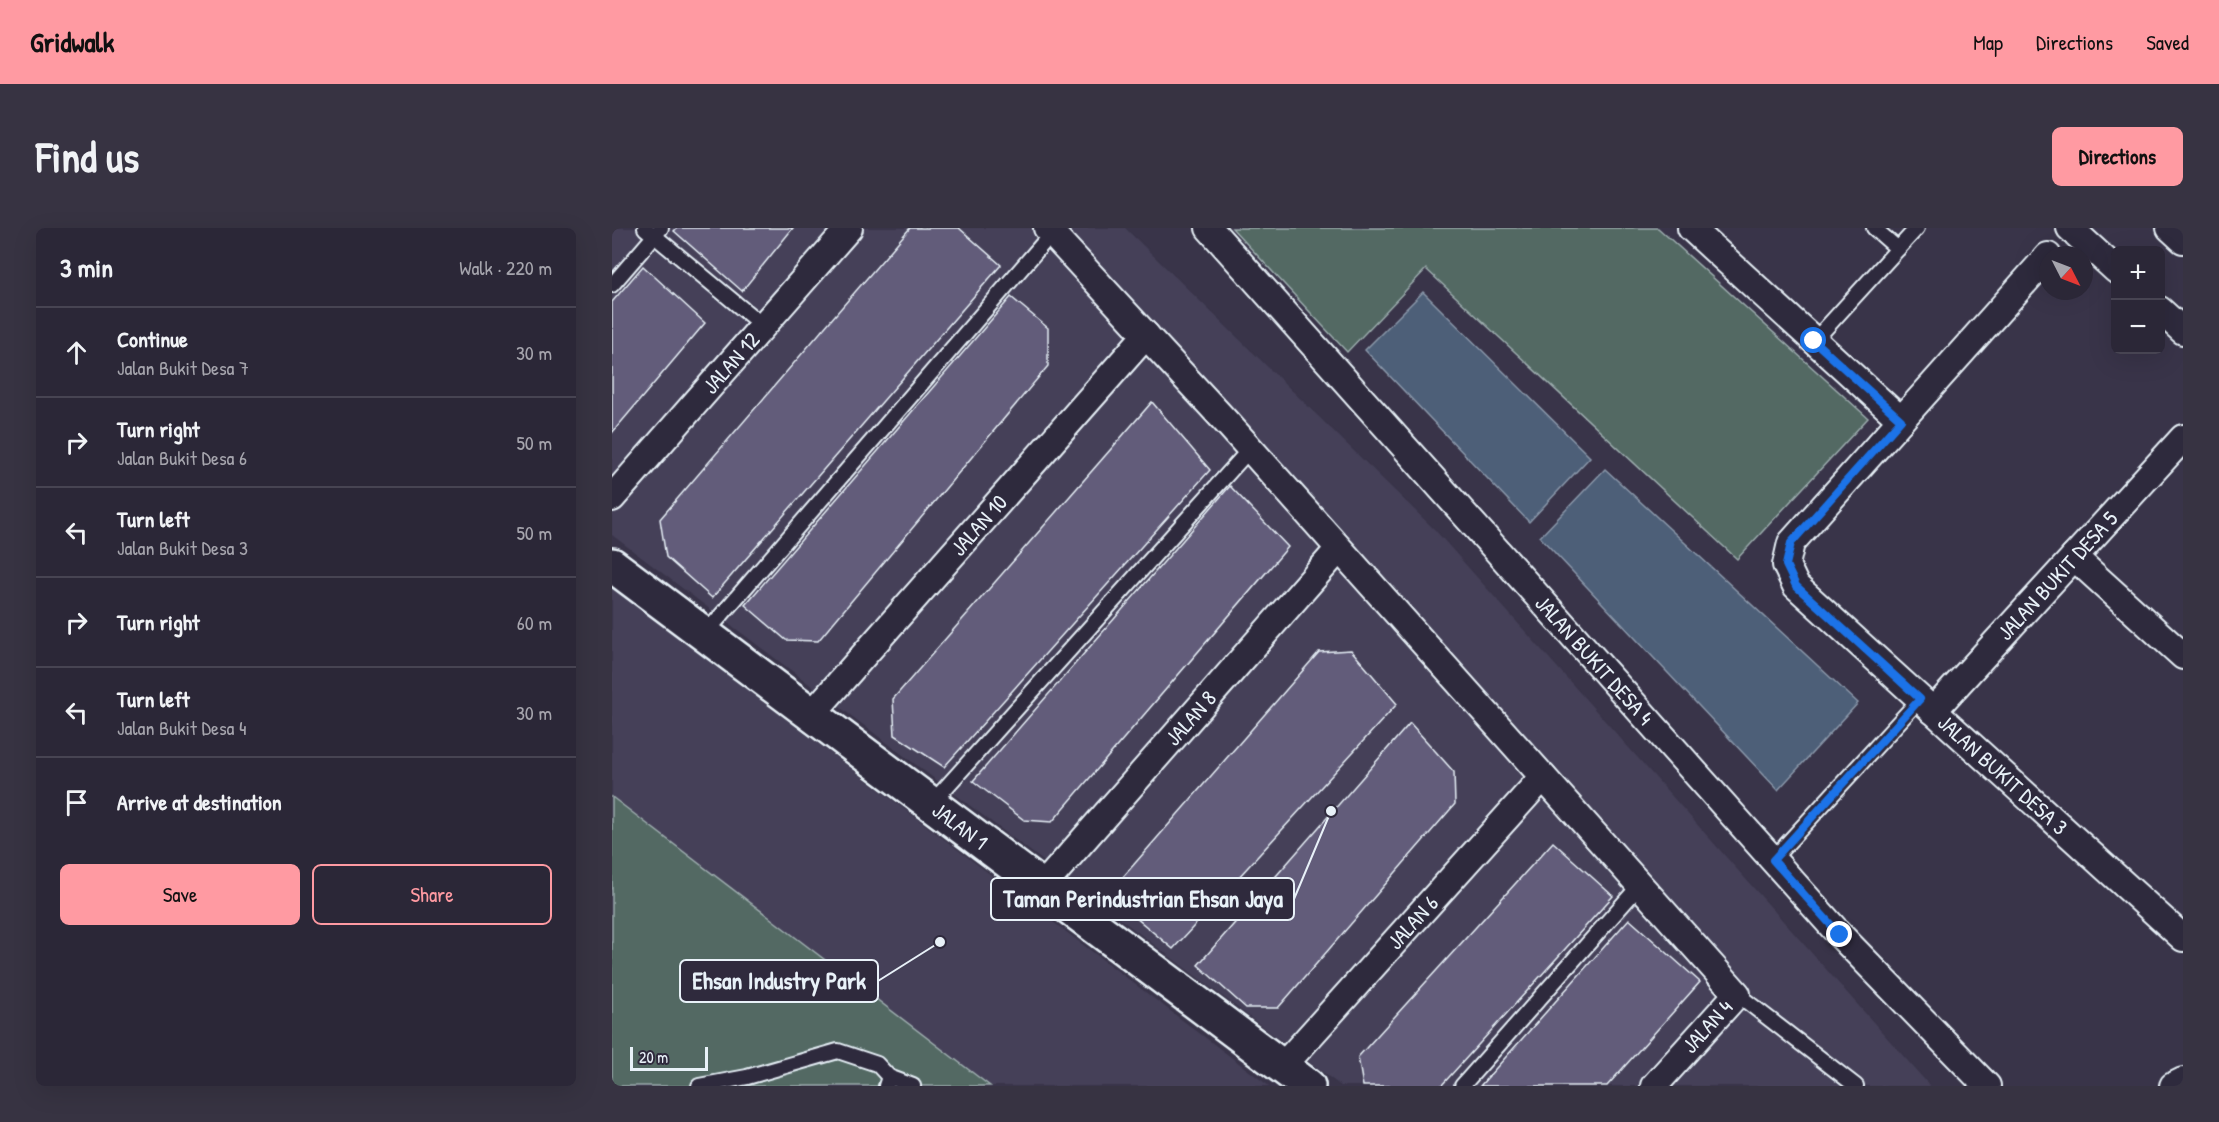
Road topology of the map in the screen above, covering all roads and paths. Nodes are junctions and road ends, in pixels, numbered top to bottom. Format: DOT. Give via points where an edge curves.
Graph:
graph roads {
  1 [pos="849,228"];
  2 [pos="1209,228"];
  3 [pos="1691,228"];
  4 [pos="1874,228"];
  5 [pos="1917,228"];
  6 [pos="2170,228"];
  7 [pos="2071,229"];
  8 [pos="1050,230"];
  9 [pos="653,231"];
  10 [pos="2183,240"];
  11 [pos="2057,246"];
  12 [pos="1898,249"];
  13 [pos="2039,266"];
  14 [pos="2111,266"];
  15 [pos="612,285"];
  16 [pos="2165,315"];
  17 [pos="763,326"];
  18 [pos="2183,331"];
  19 [pos="1146,335"];
  20 [pos="1814,341"];
  21 [pos="1901,420"];
  22 [pos="2183,438"];
  23 [pos="1250,449"];
  24 [pos="612,498"];
  25 [pos="1338,550"];
  26 [pos="2074,557"];
  27 [pos="612,564"];
  28 [pos="705,634"];
  29 [pos="2183,656"];
  30 [pos="1926,705"];
  31 [pos="812,714"];
  32 [pos="1543,777"];
  33 [pos="931,804"];
  34 [pos="1773,860"];
  35 [pos="1640,885"];
  36 [pos="1042,887"];
  37 [pos="2183,938"];
  38 [pos="1737,994"];
  39 [pos="1295,1077"];
  40 [pos="887,1081"];
  41 [pos="2183,1081"];
  42 [pos="699,1086"];
  43 [pos="913,1086"];
  44 [pos="1462,1086"];
  45 [pos="1654,1086"];
  46 [pos="1856,1086"];
  47 [pos="1987,1086"];
  48 [pos="2173,1086"];
  1 -- 17 [label="street, JALAN 12"];
  2 -- 34 [label="street, JALAN BUKIT DESA 4"];
  3 -- 20 [label="street"];
  4 -- 12 [label="lane"];
  5 -- 12 [label="lane"];
  6 -- 10 [label="street"];
  7 -- 11 [label="street"];
  7 -- 14 [label="street"];
  8 -- 19 [label="street"];
  8 -- 28 [label="lane"];
  9 -- 15 [label="lane"];
  9 -- 17 [label="lane"];
  12 -- 20 [label="lane"];
  13 -- 21 [label="street"];
  16 -- 18 [label="street"];
  17 -- 24 [label="street, JALAN 12"];
  19 -- 23 [label="street"];
  19 -- 31 [label="street, JALAN 10"];
  20 -- 21 [label="street"];
  21 -- 30 [label="street, JALAN BUKIT DESA 3" via="1791,543 1786,565 1796,586"];
  22 -- 26 [label="street, JALAN BUKIT DESA 5"];
  23 -- 25 [label="street"];
  23 -- 33 [label="lane"];
  25 -- 32 [label="street"];
  25 -- 36 [label="street, JALAN 8"];
  26 -- 29 [label="street"];
  26 -- 30 [label="street, JALAN BUKIT DESA 5"];
  27 -- 28 [label="street, JALAN 1"];
  28 -- 31 [label="street, JALAN 1"];
  30 -- 34 [label="lane"];
  30 -- 37 [label="street, JALAN BUKIT DESA 3"];
  31 -- 33 [label="street, JALAN 1"];
  32 -- 35 [label="street"];
  32 -- 39 [label="street, JALAN 6"];
  33 -- 36 [label="street, JALAN 1"];
  34 -- 47 [label="street, JALAN BUKIT DESA 4"];
  35 -- 38 [label="street"];
  35 -- 44 [label="lane"];
  36 -- 39 [label="street, JALAN 1"];
  38 -- 45 [label="street, JALAN 4"];
  38 -- 46 [label="lane"];
  40 -- 42 [label="lane" via="877,1064 838,1051"];
  40 -- 43 [label="lane"];
  41 -- 48 [label="street"];
}
